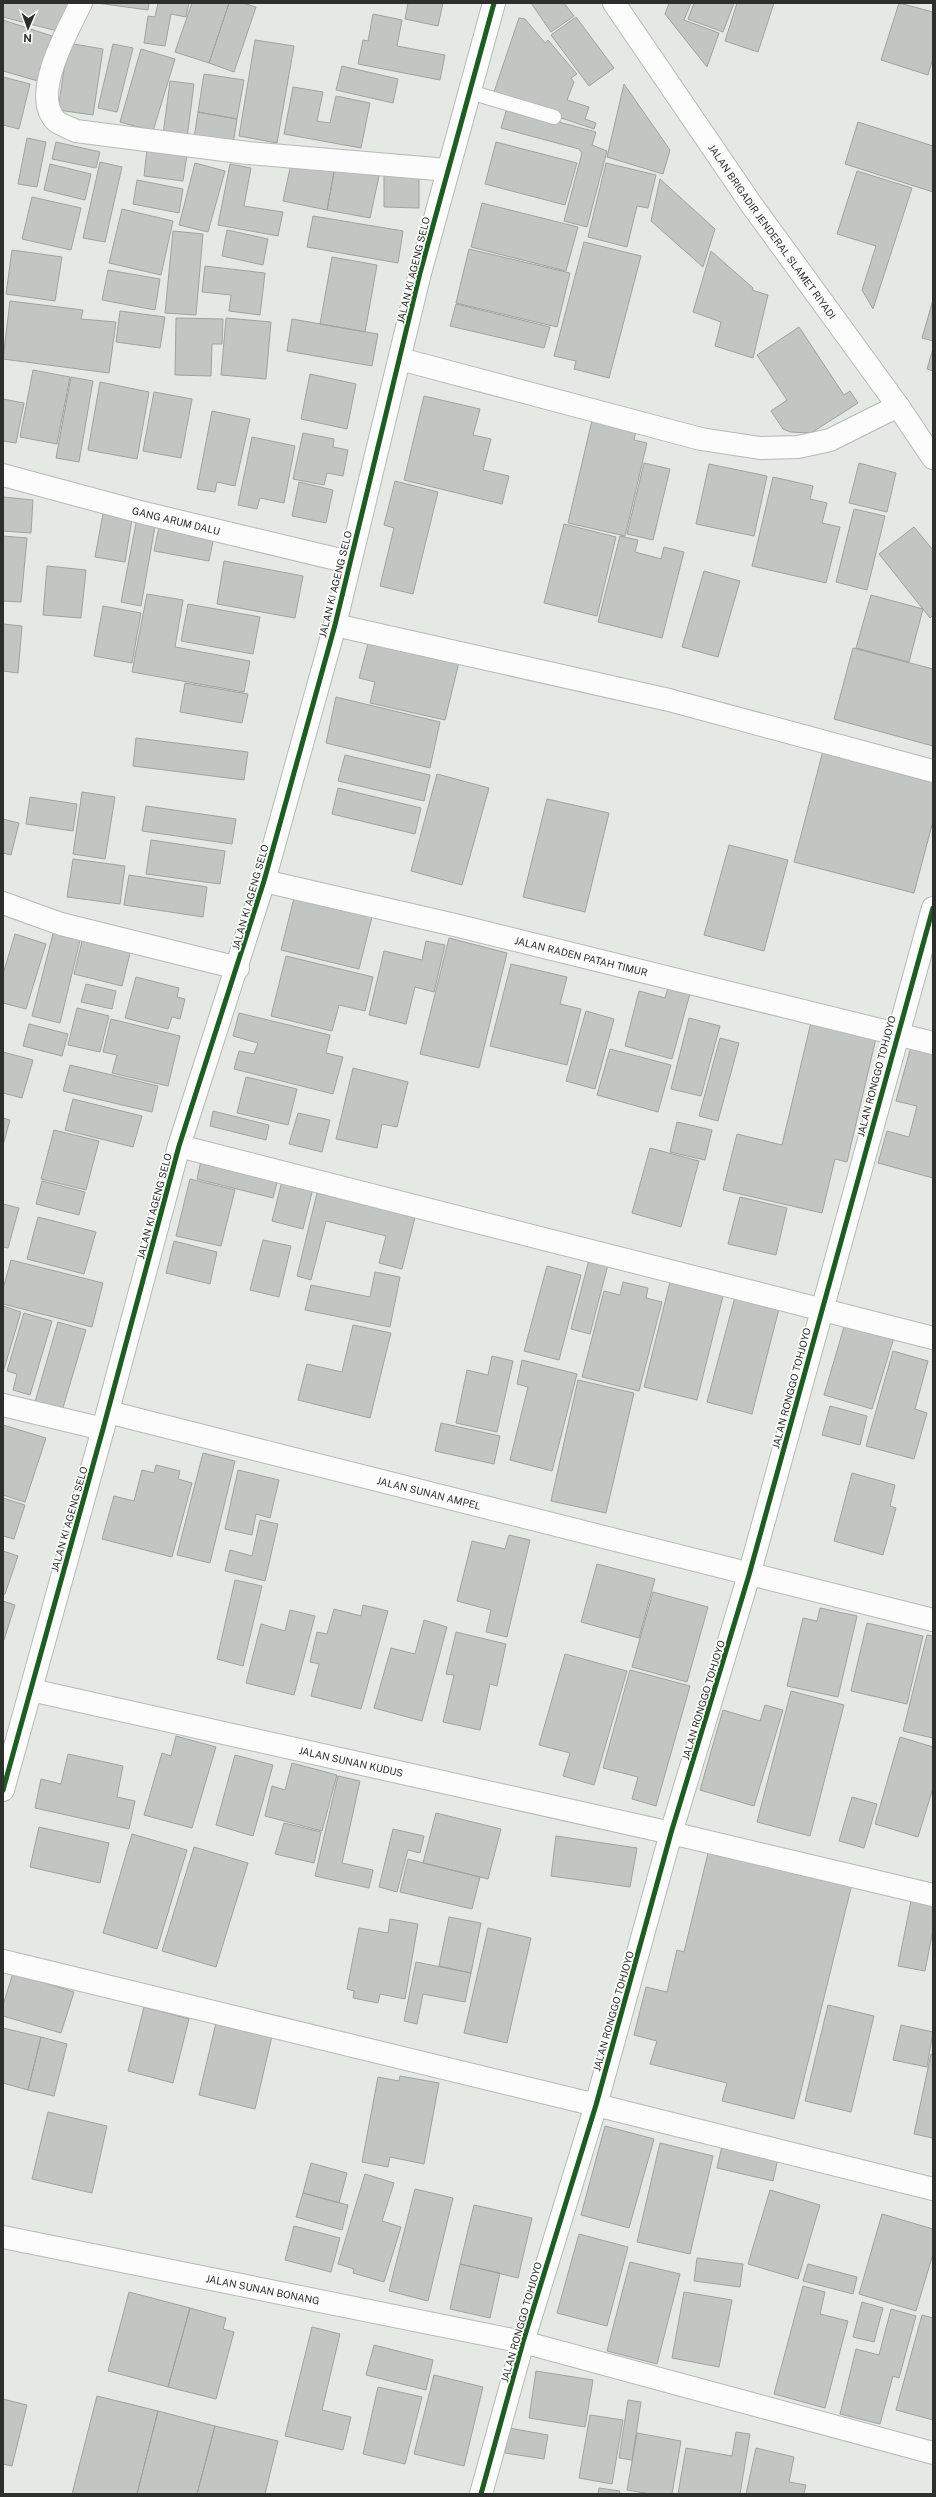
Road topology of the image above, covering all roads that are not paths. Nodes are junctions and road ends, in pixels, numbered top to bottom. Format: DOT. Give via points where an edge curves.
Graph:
graph roads {
  1 [pos="82,3"];
  2 [pos="494,3"];
  3 [pos="614,3"];
  4 [pos="470,92"];
  5 [pos="554,117"];
  6 [pos="448,170"];
  7 [pos="400,359"];
  8 [pos="898,406"];
  9 [pos="933,458"];
  10 [pos="3,475"];
  11 [pos="349,562"];
  12 [pos="335,625"];
  13 [pos="933,771"];
  14 [pos="264,881"];
  15 [pos="3,903"];
  16 [pos="933,908"];
  17 [pos="238,968"];
  18 [pos="897,1032"];
  19 [pos="933,1043"];
  20 [pos="179,1146"];
  21 [pos="822,1308"];
  22 [pos="933,1338"];
  23 [pos="3,1405"];
  24 [pos="106,1421"];
  25 [pos="749,1574"];
  26 [pos="933,1620"];
  27 [pos="31,1690"];
  28 [pos="5,1776"];
  29 [pos="672,1832"];
  30 [pos="933,1895"];
  31 [pos="3,1962"];
  32 [pos="596,2105"];
  33 [pos="933,2189"];
  34 [pos="3,2237"];
  35 [pos="523,2342"];
  36 [pos="933,2453"];
  37 [pos="481,2494"];
  1 -- 6 [label="street" via="60,47 48,82 47,99 50,112 57,122 76,131 248,154"];
  2 -- 4 [label="street, JALAN KI AGENG SELO"];
  3 -- 8 [label="street, JALAN BRIGADIR JENDERAL SLAMET RIYADI" via="751,204"];
  4 -- 5 [label="lane"];
  4 -- 6 [label="street, JALAN KI AGENG SELO"];
  6 -- 7 [label="street, JALAN KI AGENG SELO"];
  7 -- 8 [label="street" via="701,439 760,448 798,447 830,440"];
  7 -- 11 [label="street, JALAN KI AGENG SELO"];
  8 -- 9 [label="street, JALAN BRIGADIR JENDERAL SLAMET RIYADI"];
  10 -- 11 [label="street, GANG ARUM DALU" via="144,513"];
  11 -- 12 [label="street, JALAN KI AGENG SELO"];
  12 -- 13 [label="street" via="669,700"];
  12 -- 14 [label="street, JALAN KI AGENG SELO"];
  14 -- 17 [label="street, JALAN KI AGENG SELO"];
  14 -- 18 [label="street, JALAN RADEN PATAH TIMUR"];
  15 -- 17 [label="street" via="61,924"];
  16 -- 18 [label="street, JALAN RONGGO TOHJOYO"];
  17 -- 20 [label="street, JALAN KI AGENG SELO"];
  18 -- 19 [label="street, JALAN RADEN PATAH TIMUR"];
  18 -- 21 [label="street, JALAN RONGGO TOHJOYO"];
  20 -- 21 [label="street"];
  20 -- 24 [label="street, JALAN KI AGENG SELO"];
  21 -- 22 [label="street"];
  21 -- 25 [label="street, JALAN RONGGO TOHJOYO"];
  23 -- 24 [label="street, JALAN SUNAN AMPEL"];
  24 -- 25 [label="street, JALAN SUNAN AMPEL"];
  24 -- 27 [label="street, JALAN KI AGENG SELO"];
  25 -- 26 [label="street, JALAN SUNAN AMPEL"];
  25 -- 29 [label="street, JALAN RONGGO TOHJOYO"];
  27 -- 28 [label="street, JALAN KI AGENG SELO"];
  27 -- 29 [label="street, JALAN SUNAN KUDUS"];
  29 -- 30 [label="street, JALAN SUNAN KUDUS"];
  29 -- 32 [label="street, JALAN RONGGO TOHJOYO"];
  31 -- 32 [label="street"];
  32 -- 33 [label="street"];
  32 -- 35 [label="street, JALAN RONGGO TOHJOYO"];
  34 -- 35 [label="street, JALAN SUNAN BONANG"];
  35 -- 36 [label="street, JALAN SUNAN BONANG"];
  35 -- 37 [label="street, JALAN RONGGO TOHJOYO"];
}
